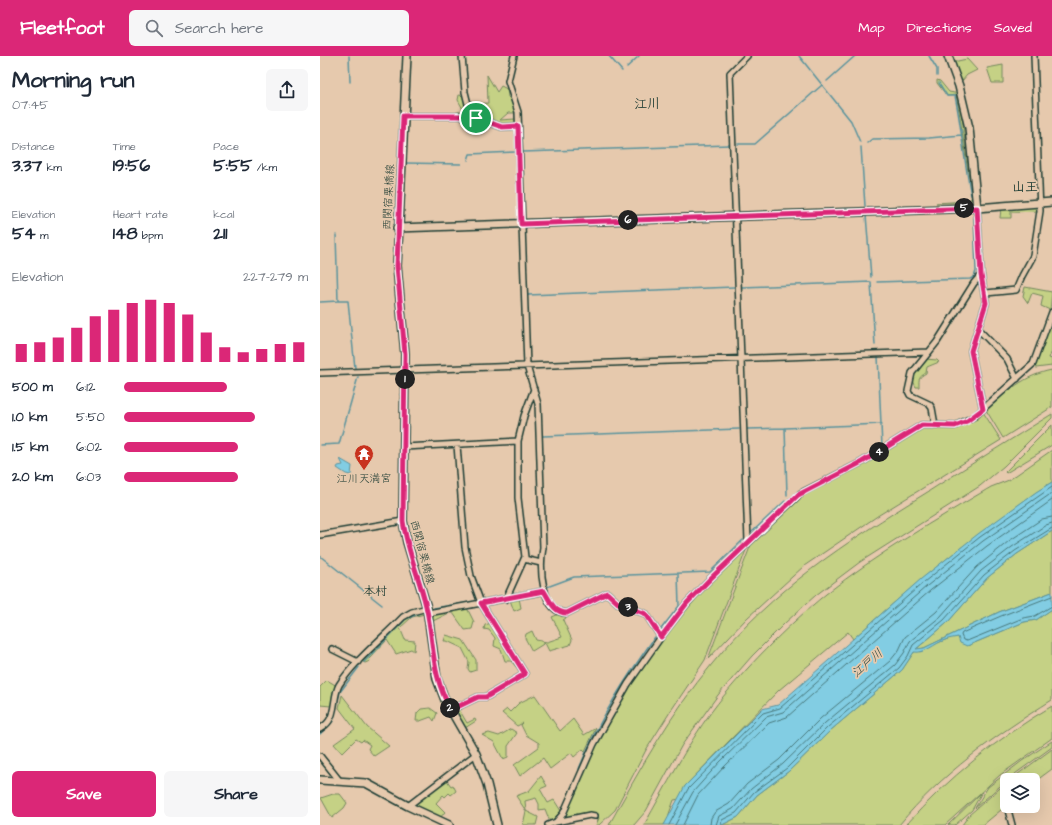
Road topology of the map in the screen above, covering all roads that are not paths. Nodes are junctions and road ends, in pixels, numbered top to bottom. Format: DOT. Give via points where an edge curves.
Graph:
graph roads {
  1 [pos="407,56"];
  2 [pos="462,56"];
  3 [pos="514,56"];
  4 [pos="747,56"];
  5 [pos="948,56"];
  6 [pos="1034,56"];
  7 [pos="403,116"];
  8 [pos="471,116"];
  9 [pos="518,126"];
  10 [pos="1052,202"];
  11 [pos="1040,203"];
  12 [pos="977,208"];
  13 [pos="735,216"];
  14 [pos="521,224"];
  15 [pos="397,228"];
  16 [pos="981,275"];
  17 [pos="986,293"];
  18 [pos="1052,312"];
  19 [pos="978,329"];
  20 [pos="929,352"];
  21 [pos="740,358"];
  22 [pos="527,366"];
  23 [pos="406,370"];
  24 [pos="320,373"];
  25 [pos="1017,379"];
  26 [pos="534,387"];
  27 [pos="983,409"];
  28 [pos="934,425"];
  29 [pos="518,441"];
  30 [pos="456,444"];
  31 [pos="404,447"];
  32 [pos="403,521"];
  33 [pos="320,534"];
  34 [pos="748,541"];
  35 [pos="524,559"];
  36 [pos="541,563"];
  37 [pos="544,591"];
  38 [pos="506,598"];
  39 [pos="481,603"];
  40 [pos="427,611"];
  41 [pos="661,637"];
  42 [pos="332,649"];
  43 [pos="358,662"];
  44 [pos="451,710"];
  45 [pos="320,730"];
  46 [pos="476,754"];
  47 [pos="320,756"];
  48 [pos="320,780"];
  49 [pos="339,780"];
  50 [pos="408,806"];
  51 [pos="1009,813"];
  52 [pos="595,816"];
  53 [pos="556,822"];
  54 [pos="448,825"];
  55 [pos="497,825"];
  56 [pos="548,825"];
  57 [pos="1012,825"];
  1 -- 7 [label="street, 西関宿栗橋線"];
  2 -- 8 [label="street" via="465,92"];
  3 -- 9 [label="street" via="508,81 515,100"];
  4 -- 13 [label="street" via="730,73"];
  5 -- 12 [label="street" via="959,86 967,121"];
  6 -- 11 [label="street"];
  7 -- 8 [label="street"];
  7 -- 15 [label="street, 西関宿栗橋線"];
  8 -- 9 [label="street" via="502,127"];
  9 -- 14 [label="street"];
  10 -- 11 [label="street"];
  11 -- 12 [label="street"];
  11 -- 17 [label="street" via="1033,256 1016,290"];
  12 -- 13 [label="street"];
  12 -- 16 [label="street"];
  13 -- 14 [label="street"];
  13 -- 21 [label="street"];
  14 -- 15 [label="street"];
  14 -- 22 [label="street"];
  15 -- 23 [label="street, 西関宿栗橋線" via="397,266"];
  16 -- 17 [label="street"];
  16 -- 20 [label="street"];
  17 -- 19 [label="street" via="986,303"];
  18 -- 25 [label="street" via="1035,361"];
  19 -- 25 [label="street" via="1007,359"];
  19 -- 27 [label="street" via="971,351"];
  20 -- 21 [label="street"];
  20 -- 28 [label="street" via="913,369 908,391 910,395 929,404"];
  21 -- 22 [label="street"];
  21 -- 34 [label="street"];
  22 -- 23 [label="street"];
  22 -- 26 [label="street"];
  23 -- 24 [label="street"];
  23 -- 31 [label="street, 西関宿栗橋線"];
  25 -- 27 [label="street"];
  26 -- 29 [label="street"];
  26 -- 36 [label="street" via="538,404 543,548"];
  27 -- 28 [label="street" via="971,419 955,426"];
  28 -- 34 [label="street" via="922,425 862,462 801,493"];
  29 -- 30 [label="street"];
  29 -- 35 [label="street" via="518,498"];
  30 -- 31 [label="street"];
  30 -- 39 [label="street" via="466,559"];
  31 -- 32 [label="street, 西関宿栗橋線"];
  32 -- 33 [label="street"];
  32 -- 40 [label="street, 西関宿栗橋線"];
  34 -- 41 [label="street" via="687,603"];
  35 -- 36 [label="street"];
  35 -- 38 [label="street"];
  36 -- 37 [label="street"];
  37 -- 38 [label="street"];
  37 -- 41 [label="street" via="552,606 562,613 567,613 607,593 618,603 646,614"];
  38 -- 39 [label="street"];
  39 -- 40 [label="street"];
  39 -- 44 [label="street" via="525,674 486,697 478,697"];
  40 -- 43 [label="street" via="412,612 403,617"];
  40 -- 44 [label="street, 西関宿栗橋線" via="437,679"];
  41 -- 53 [label="street" via="612,712 564,811"];
  42 -- 43 [label="street"];
  43 -- 45 [label="street" via="336,691 329,721"];
  44 -- 46 [label="street, 西関宿栗橋線"];
  46 -- 50 [label="street"];
  46 -- 55 [label="street, 西関宿栗橋線" via="487,784"];
  47 -- 49 [label="street"];
  48 -- 49 [label="street"];
  49 -- 50 [label="street" via="366,783"];
  50 -- 54 [label="street"];
  51 -- 57 [label="street"];
  52 -- 53 [label="street"];
  53 -- 56 [label="street"];
}
